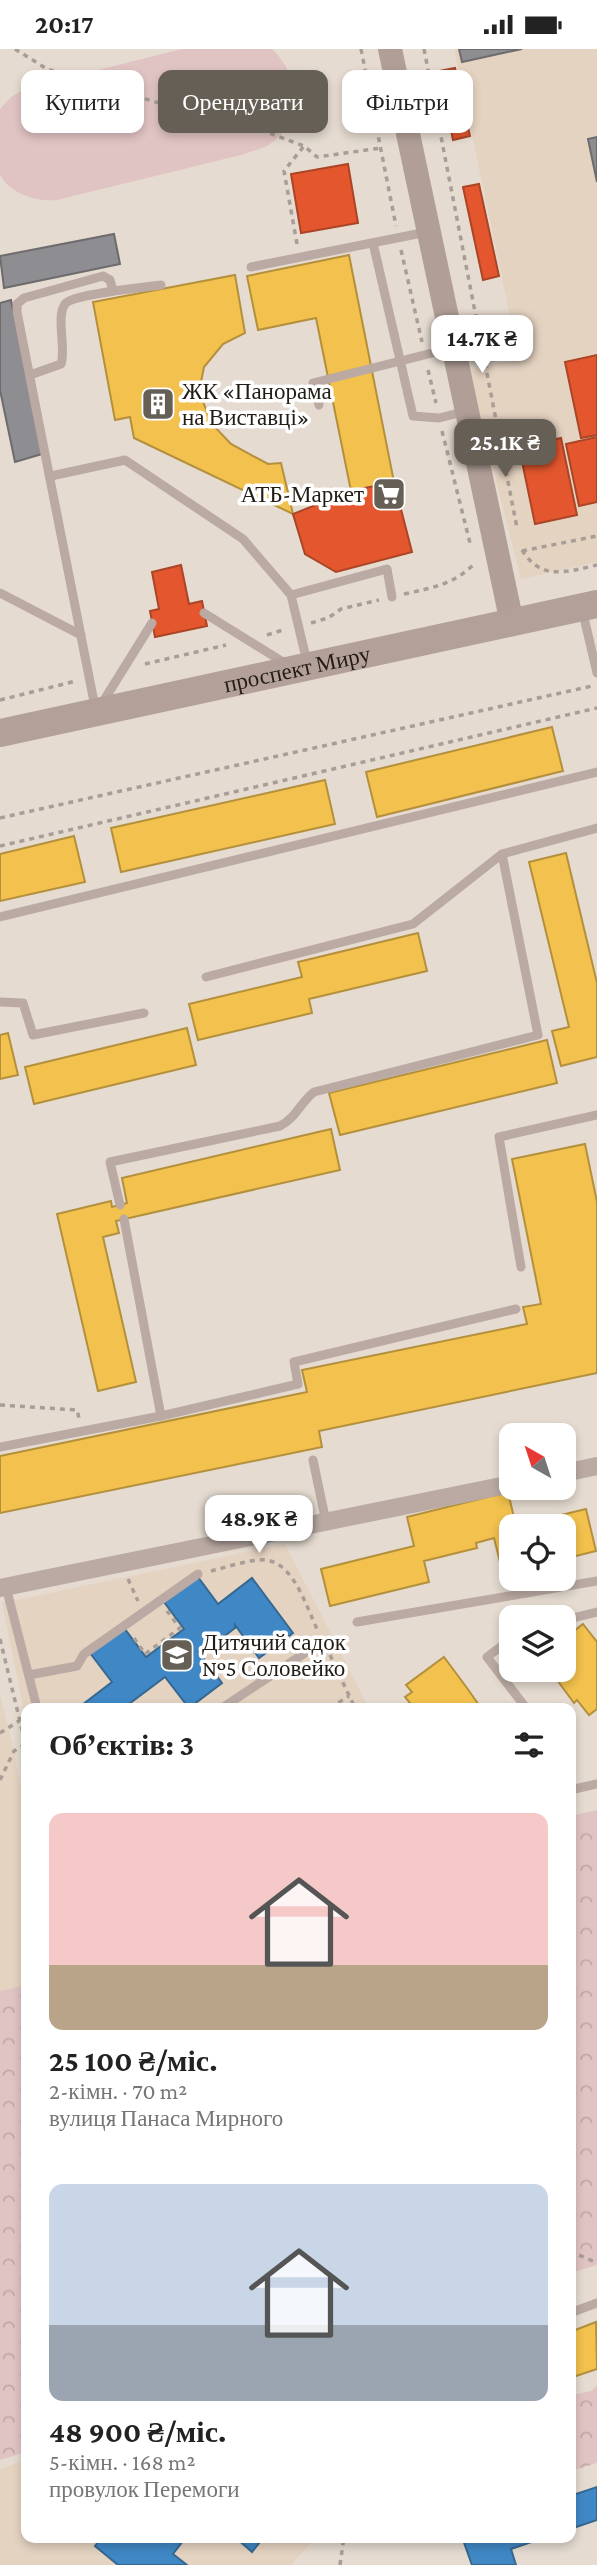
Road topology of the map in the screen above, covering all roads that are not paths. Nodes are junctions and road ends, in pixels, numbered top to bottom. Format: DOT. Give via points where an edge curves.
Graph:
graph roads {
  1 [pos="390,49"];
  2 [pos="429,232"];
  3 [pos="373,243"];
  4 [pos="251,267"];
  5 [pos="161,285"];
  6 [pos="113,291"];
  7 [pos="453,348"];
  8 [pos="400,361"];
  9 [pos="30,375"];
  10 [pos="318,405"];
  11 [pos="467,411"];
  12 [pos="51,476"];
  13 [pos="0,593"];
  14 [pos="291,595"];
  15 [pos="392,597"];
  16 [pos="589,606"];
  17 [pos="204,613"];
  18 [pos="152,623"];
  19 [pos="512,623"];
  20 [pos="81,635"];
  21 [pos="302,668"];
  22 [pos="597,673"];
  23 [pos="96,713"];
  24 [pos="0,733"];
  25 [pos="597,772"];
  26 [pos="597,828"];
  27 [pos="502,854"];
  28 [pos="0,917"];
  29 [pos="206,977"];
  30 [pos="0,1002"];
  31 [pos="144,1013"];
  32 [pos="597,1115"];
  33 [pos="120,1205"];
  34 [pos="124,1219"];
  35 [pos="521,1267"];
  36 [pos="516,1309"];
  37 [pos="161,1416"];
  38 [pos="0,1447"];
  39 [pos="313,1460"];
  40 [pos="597,1466"];
  41 [pos="576,1470"];
  42 [pos="499,1486"];
  43 [pos="326,1522"];
  44 [pos="198,1574"];
  45 [pos="597,1581"];
  46 [pos="3,1588"];
  47 [pos="597,1612"];
  48 [pos="576,1617"];
  49 [pos="357,1622"];
  50 [pos="323,1641"];
  51 [pos="499,1648"];
  52 [pos="499,1673"];
  53 [pos="29,1675"];
  54 [pos="506,1682"];
  55 [pos="36,1703"];
  56 [pos="230,1703"];
  57 [pos="522,1703"];
  58 [pos="597,1784"];
  59 [pos="576,1789"];
  60 [pos="597,2303"];
  61 [pos="576,2311"];
  1 -- 2 [label="main road"];
  2 -- 3 [label="lane"];
  2 -- 7 [label="main road"];
  3 -- 4 [label="lane"];
  3 -- 8 [label="lane"];
  5 -- 6 [label="lane"];
  6 -- 9 [label="lane" via="67,301 60,317 61,364"];
  6 -- 9 [label="lane" via="110,280 103,276 24,298 17,312"];
  7 -- 8 [label="lane"];
  7 -- 11 [label="main road"];
  8 -- 10 [label="lane" via="313,383"];
  8 -- 11 [label="lane" via="413,416 439,418"];
  9 -- 12 [label="lane"];
  11 -- 19 [label="main road"];
  12 -- 14 [label="lane" via="125,460 243,539"];
  12 -- 20 [label="lane"];
  13 -- 20 [label="lane"];
  14 -- 15 [label="lane" via="387,569"];
  14 -- 21 [label="lane"];
  16 -- 19 [label="main road, проспект Миру"];
  16 -- 22 [label="lane"];
  17 -- 21 [label="lane"];
  18 -- 23 [label="lane"];
  19 -- 21 [label="main road, проспект Миру"];
  20 -- 23 [label="lane"];
  21 -- 23 [label="main road, проспект Миру"];
  23 -- 24 [label="main road, проспект Миру"];
  25 -- 28 [label="lane"];
  26 -- 27 [label="lane"];
  27 -- 29 [label="lane" via="413,925"];
  27 -- 33 [label="lane" via="538,1035 314,1092 291,1121 280,1126 110,1162"];
  30 -- 31 [label="lane" via="23,1003 33,1035"];
  32 -- 35 [label="lane" via="499,1137"];
  34 -- 37 [label="lane"];
  36 -- 37 [label="lane" via="295,1362 298,1384"];
  37 -- 38 [label="lane"];
  39 -- 43 [label="lane"];
  40 -- 41 [label="street"];
  42 -- 43 [label="street"];
  43 -- 46 [label="street"];
  44 -- 53 [label="lane" via="84,1654 77,1666"];
  45 -- 49 [label="lane"];
  46 -- 53 [label="lane"];
  47 -- 48 [label="lane"];
  50 -- 56 [label="lane"];
  51 -- 52 [label="lane" via="487,1657"];
  53 -- 55 [label="lane"];
  54 -- 57 [label="lane"];
  58 -- 59 [label="lane"];
  60 -- 61 [label="lane"];
}
